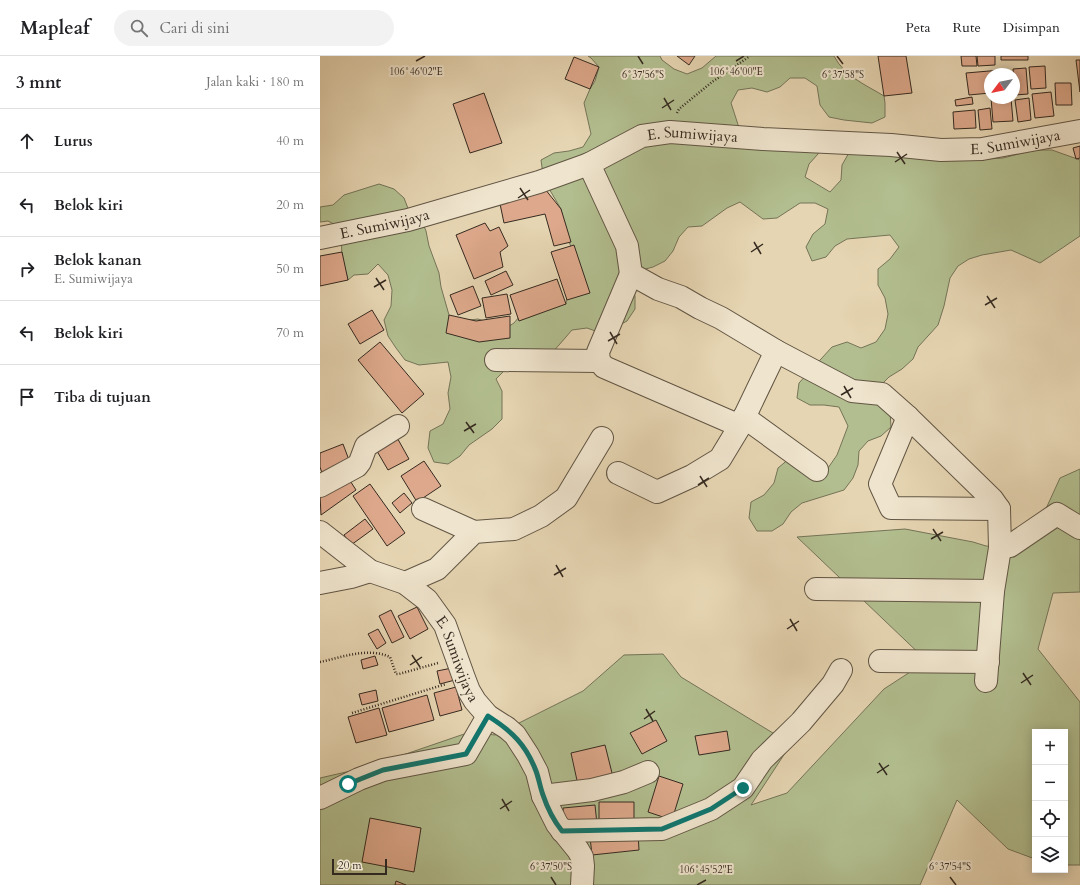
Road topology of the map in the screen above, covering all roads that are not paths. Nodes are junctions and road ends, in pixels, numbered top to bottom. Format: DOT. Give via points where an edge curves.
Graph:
graph roads {
  1 [pos="1080,131"];
  2 [pos="589,164"];
  3 [pos="320,238"];
  4 [pos="630,274"];
  5 [pos="776,351"];
  6 [pos="496,360"];
  7 [pos="599,361"];
  8 [pos="908,417"];
  9 [pos="742,421"];
  10 [pos="398,426"];
  11 [pos="602,438"];
  12 [pos="817,470"];
  13 [pos="618,473"];
  14 [pos="320,486"];
  15 [pos="423,509"];
  16 [pos="999,509"];
  17 [pos="1080,528"];
  18 [pos="320,532"];
  19 [pos="474,532"];
  20 [pos="1000,548"];
  21 [pos="370,571"];
  22 [pos="320,583"];
  23 [pos="405,583"];
  24 [pos="816,589"];
  25 [pos="994,591"];
  26 [pos="880,662"];
  27 [pos="841,670"];
  28 [pos="488,716"];
  29 [pos="648,772"];
  30 [pos="543,796"];
  31 [pos="320,798"];
  32 [pos="562,831"];
  33 [pos="582,885"];
  1 -- 2 [label="street, E. Sumiwijaya" via="982,149 940,150 670,132 642,136"];
  2 -- 3 [label="street, E. Sumiwijaya" via="539,182 408,220"];
  2 -- 4 [label="street" via="627,246"];
  4 -- 5 [label="street" via="721,318"];
  4 -- 7 [label="street" via="598,352"];
  5 -- 8 [label="street" via="852,392 882,394"];
  5 -- 9 [label="street"];
  6 -- 7 [label="street"];
  7 -- 9 [label="street" via="604,367"];
  8 -- 16 [label="street" via="992,499"];
  8 -- 16 [label="street" via="880,484 891,508"];
  9 -- 12 [label="street"];
  9 -- 13 [label="street" via="720,459 692,476 657,492"];
  10 -- 14 [label="street" via="366,446 357,466"];
  11 -- 19 [label="street" via="566,498 541,516 514,529"];
  15 -- 19 [label="street"];
  16 -- 20 [label="street"];
  17 -- 20 [label="street" via="1057,514 1010,546"];
  18 -- 21 [label="street, E. Sumiwijaya"];
  19 -- 23 [label="street" via="437,569"];
  20 -- 25 [label="street"];
  21 -- 22 [label="street"];
  21 -- 23 [label="street, E. Sumiwijaya"];
  23 -- 28 [label="street, E. Sumiwijaya" via="427,600 445,625 469,691"];
  24 -- 25 [label="street"];
  25 -- 26 [label="street" via="987,672"];
  27 -- 32 [label="street" via="802,722 762,760 743,788 711,809 662,829"];
  28 -- 30 [label="street, E. Sumiwijaya" via="515,735 537,772"];
  28 -- 31 [label="street" via="466,754 383,770"];
  29 -- 30 [label="street" via="624,782 592,790"];
  30 -- 32 [label="street, E. Sumiwijaya"];
  32 -- 33 [label="street, E. Sumiwijaya" via="582,857"];
}
